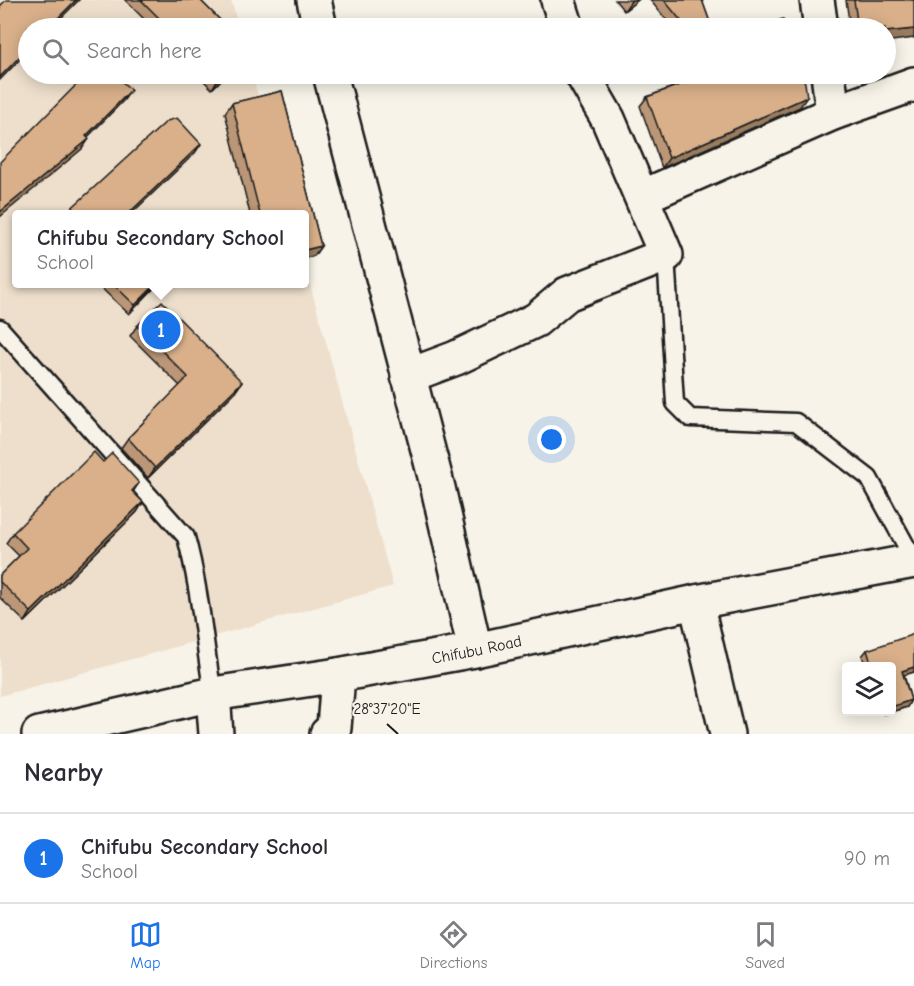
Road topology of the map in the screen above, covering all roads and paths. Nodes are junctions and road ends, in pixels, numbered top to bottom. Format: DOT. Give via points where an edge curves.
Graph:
graph roads {
  1 [pos="314,0"];
  2 [pos="558,0"];
  3 [pos="817,0"];
  4 [pos="318,18"];
  5 [pos="564,18"];
  6 [pos="820,18"];
  7 [pos="333,84"];
  8 [pos="588,84"];
  9 [pos="829,84"];
  10 [pos="914,84"];
  11 [pos="833,112"];
  12 [pos="642,197"];
  13 [pos="666,255"];
  14 [pos="0,328"];
  15 [pos="408,376"];
  16 [pos="914,561"];
  17 [pos="696,602"];
  18 [pos="476,650"];
  19 [pos="338,675"];
  20 [pos="213,694"];
  21 [pos="39,734"];
  22 [pos="216,734"];
  23 [pos="327,734"];
  24 [pos="727,734"];
  1 -- 4 [label="street"];
  2 -- 5 [label="street"];
  3 -- 6 [label="street"];
  7 -- 15 [label="street"];
  8 -- 12 [label="street" via="608,119"];
  9 -- 11 [label="street"];
  10 -- 11 [label="street"];
  11 -- 12 [label="street"];
  12 -- 13 [label="street"];
  13 -- 15 [label="street" via="567,294 536,320"];
  13 -- 16 [label="lane" via="675,403 690,418 796,422 869,478"];
  14 -- 20 [label="lane" via="186,537 197,575"];
  15 -- 18 [label="street"];
  16 -- 17 [label="street, Chifubu Road"];
  17 -- 18 [label="street, Chifubu Road"];
  17 -- 24 [label="street"];
  18 -- 19 [label="street, Chifubu Road"];
  19 -- 20 [label="street, Chifubu Road"];
  19 -- 23 [label="street" via="334,728"];
  20 -- 21 [label="street, Chifubu Road"];
  20 -- 22 [label="street"];
}
